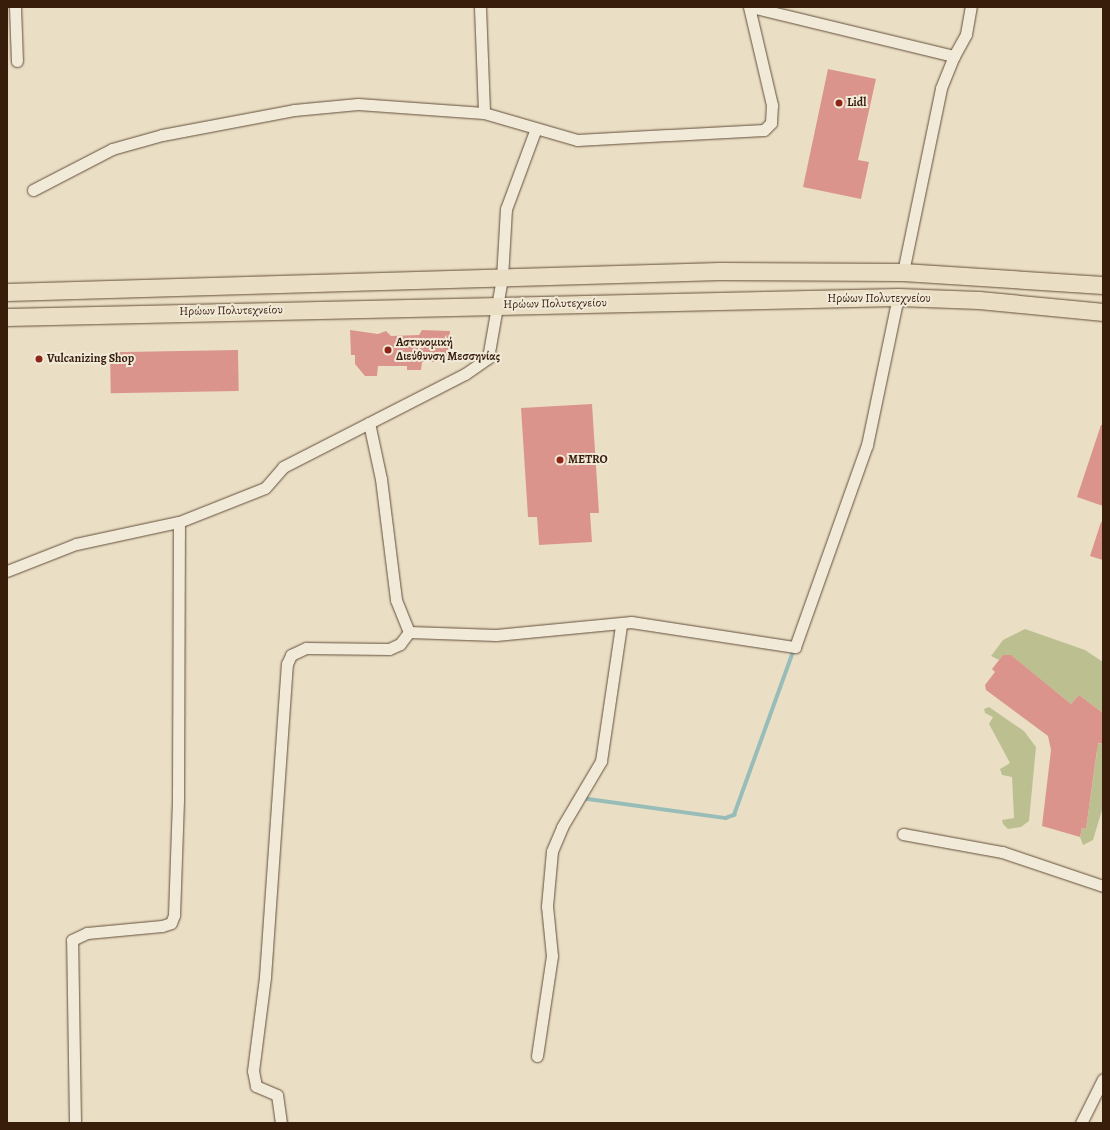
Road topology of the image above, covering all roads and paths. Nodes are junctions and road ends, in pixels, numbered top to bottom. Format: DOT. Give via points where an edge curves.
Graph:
graph roads {
  1 [pos="15,7"];
  2 [pos="480,7"];
  3 [pos="750,7"];
  4 [pos="972,7"];
  5 [pos="954,56"];
  6 [pos="17,61"];
  7 [pos="484,113"];
  8 [pos="535,131"];
  9 [pos="33,190"];
  10 [pos="903,272"];
  11 [pos="502,278"];
  12 [pos="1103,285"];
  13 [pos="7,292"];
  14 [pos="898,297"];
  15 [pos="497,305"];
  16 [pos="1103,312"];
  17 [pos="7,317"];
  18 [pos="369,423"];
  19 [pos="179,522"];
  20 [pos="7,571"];
  21 [pos="621,625"];
  22 [pos="408,632"];
  23 [pos="903,834"];
  24 [pos="1103,886"];
  25 [pos="537,1056"];
  26 [pos="1103,1079"];
  27 [pos="75,1123"];
  28 [pos="280,1123"];
  29 [pos="1081,1123"];
  1 -- 6 [label="street"];
  2 -- 7 [label="street"];
  3 -- 5 [label="street"];
  3 -- 8 [label="street" via="771,101 772,119 767,129 606,141 577,140"];
  4 -- 5 [label="street" via="966,34"];
  5 -- 10 [label="street" via="941,88"];
  7 -- 8 [label="street"];
  7 -- 9 [label="street" via="398,105 294,110 162,135 112,149"];
  8 -- 11 [label="street" via="507,201 502,225"];
  10 -- 11 [label="main road, Ηρώων Πολυτεχνείου" via="720,271"];
  10 -- 12 [label="main road, Ηρώων Πολυτεχνείου"];
  11 -- 13 [label="main road, Ηρώων Πολυτεχνείου"];
  11 -- 15 [label="street"];
  14 -- 15 [label="main road, Ηρώων Πολυτεχνείου"];
  14 -- 16 [label="main road, Ηρώων Πολυτεχνείου" via="979,300"];
  14 -- 21 [label="street" via="867,445 795,647 631,622"];
  15 -- 17 [label="main road, Ηρώων Πολυτεχνείου"];
  15 -- 18 [label="street" via="488,358 465,374"];
  18 -- 19 [label="street" via="283,467 265,488"];
  18 -- 22 [label="street" via="381,479 396,600"];
  19 -- 20 [label="street" via="76,544"];
  19 -- 27 [label="street" via="178,799 174,915 171,923 162,926 87,933 72,940"];
  21 -- 22 [label="street" via="496,635"];
  21 -- 25 [label="street" via="601,761 562,827 552,851 547,906 552,956"];
  22 -- 28 [label="street" via="400,644 389,649 306,648 291,655 287,664 265,977 253,1071 256,1086 277,1095"];
  23 -- 24 [label="street" via="1002,852"];
  26 -- 29 [label="street"];
}
